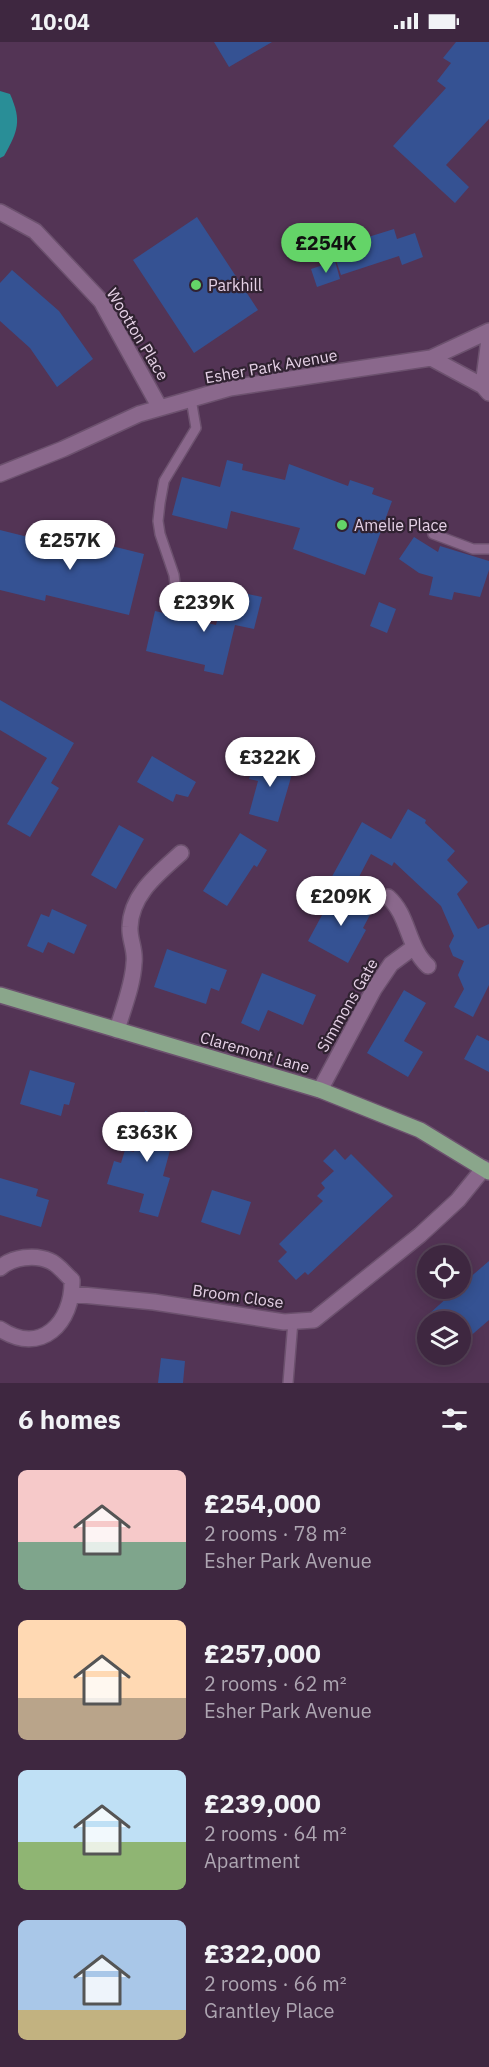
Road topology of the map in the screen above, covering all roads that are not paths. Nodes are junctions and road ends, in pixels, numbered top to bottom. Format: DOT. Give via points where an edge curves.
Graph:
graph roads {
  1 [pos="0,212"];
  2 [pos="489,331"];
  3 [pos="489,339"];
  4 [pos="431,358"];
  5 [pos="486,389"];
  6 [pos="191,399"];
  7 [pos="160,408"];
  8 [pos="0,474"];
  9 [pos="433,534"];
  10 [pos="489,549"];
  11 [pos="176,592"];
  12 [pos="181,853"];
  13 [pos="388,897"];
  14 [pos="414,947"];
  15 [pos="428,966"];
  16 [pos="0,995"];
  17 [pos="117,1030"];
  18 [pos="320,1090"];
  19 [pos="487,1170"];
  20 [pos="0,1268"];
  21 [pos="72,1294"];
  22 [pos="293,1321"];
  23 [pos="0,1329"];
  24 [pos="288,1383"];
  1 -- 7 [label="street, Wootton Place" via="35,231 100,301"];
  2 -- 4 [label="street, Esher Park Avenue"];
  3 -- 5 [label="street"];
  4 -- 5 [label="street"];
  4 -- 6 [label="street, Esher Park Avenue" via="230,388"];
  6 -- 7 [label="street, Esher Park Avenue"];
  6 -- 11 [label="lane" via="196,428 165,481 158,521"];
  7 -- 8 [label="street, Esher Park Avenue"];
  9 -- 10 [label="lane" via="473,549"];
  12 -- 17 [label="street" via="136,901 130,929 134,964"];
  13 -- 14 [label="street" via="398,905"];
  14 -- 15 [label="street"];
  14 -- 18 [label="street, Simmons Gate" via="391,964 374,989"];
  16 -- 17 [label="main road, Claremont Lane"];
  17 -- 18 [label="main road, Claremont Lane"];
  18 -- 19 [label="main road, Claremont Lane" via="420,1130"];
  19 -- 22 [label="street, Broom Close" via="420,1235 314,1320"];
  20 -- 21 [label="street" via="17,1259 51,1261 72,1280"];
  21 -- 22 [label="street, Broom Close"];
  21 -- 23 [label="street" via="66,1314 50,1333 29,1340"];
  22 -- 24 [label="lane"];
}
